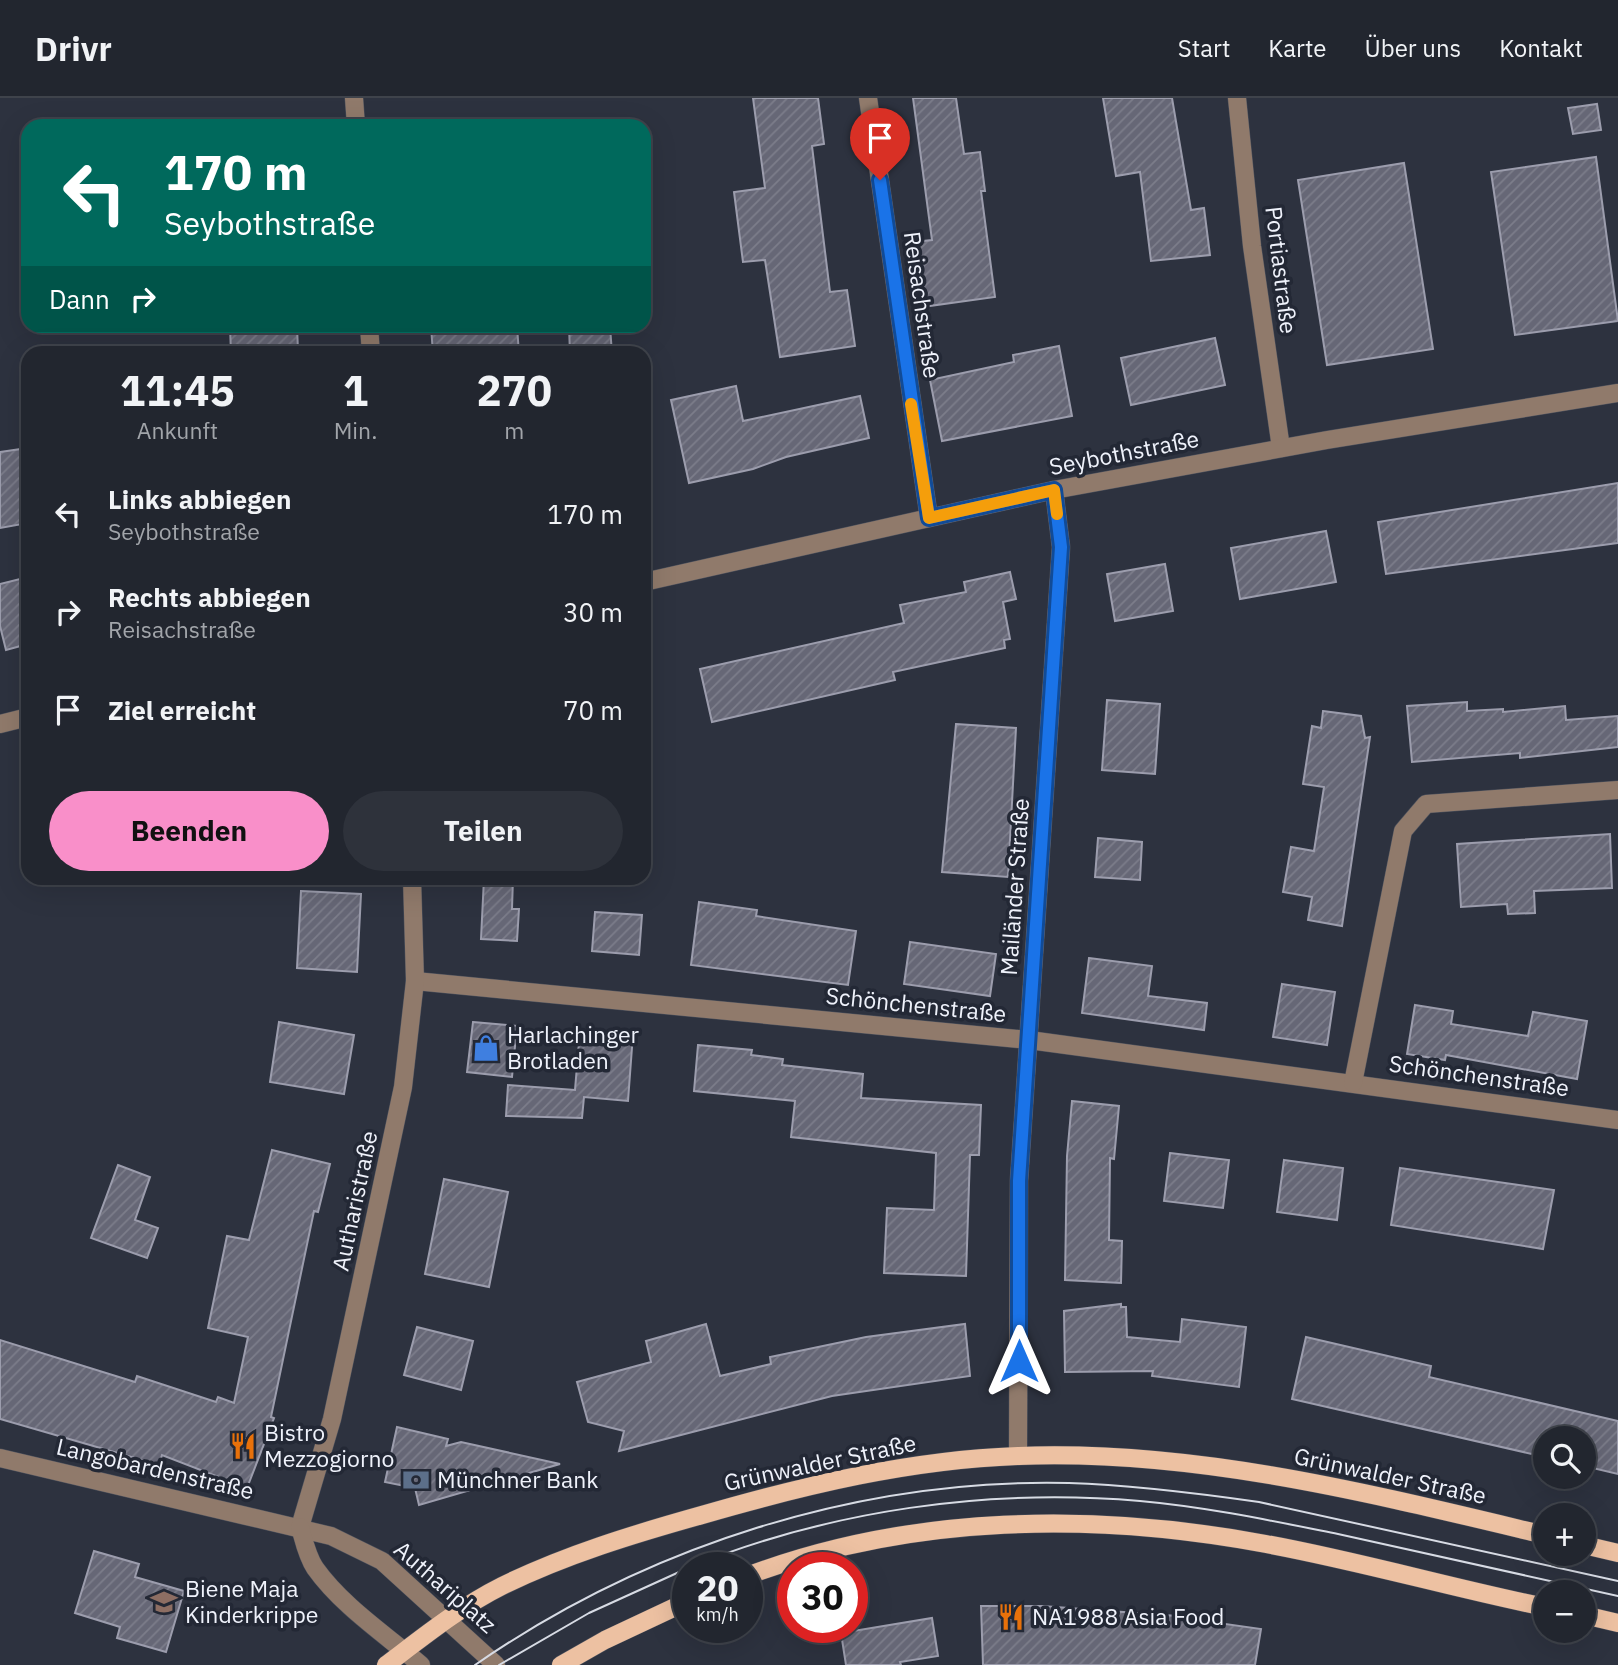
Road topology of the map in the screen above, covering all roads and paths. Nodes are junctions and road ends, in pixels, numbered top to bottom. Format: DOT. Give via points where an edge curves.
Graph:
graph roads {
  1 [pos="354,98"];
  2 [pos="868,98"];
  3 [pos="1237,98"];
  4 [pos="356,119"];
  5 [pos="1618,393"];
  6 [pos="1282,448"];
  7 [pos="1054,490"];
  8 [pos="929,518"];
  9 [pos="651,580"];
  10 [pos="21,719"];
  11 [pos="0,724"];
  12 [pos="1618,790"];
  13 [pos="412,885"];
  14 [pos="415,981"];
  15 [pos="1029,1040"];
  16 [pos="1353,1083"];
  17 [pos="1618,1120"];
  18 [pos="1018,1456"];
  19 [pos="0,1458"];
  20 [pos="300,1527"];
  21 [pos="1533,1532"];
  22 [pos="1596,1548"];
  23 [pos="1618,1553"];
  24 [pos="763,1572"];
  25 [pos="1533,1604"];
  26 [pos="672,1609"];
  27 [pos="1596,1618"];
  28 [pos="447,1620"];
  29 [pos="1618,1623"];
  30 [pos="405,1651"];
  31 [pos="386,1665"];
  32 [pos="421,1665"];
  33 [pos="496,1665"];
  34 [pos="561,1665"];
  1 -- 4 [label="street"];
  2 -- 8 [label="street, Reisachstraße"];
  3 -- 6 [label="street, Portiastraße" via="1252,246"];
  5 -- 6 [label="street, Seybothstraße"];
  6 -- 7 [label="street, Seybothstraße"];
  7 -- 8 [label="street, Seybothstraße"];
  7 -- 15 [label="street, Mailänder Straße" via="1060,555"];
  8 -- 9 [label="street, Seybothstraße"];
  10 -- 11 [label="street"];
  12 -- 16 [label="street" via="1426,804 1402,831"];
  13 -- 14 [label="street, Autharistraße"];
  14 -- 15 [label="street, Schönchenstraße"];
  14 -- 20 [label="street, Autharistraße" via="403,1087 380,1204 332,1419"];
  15 -- 16 [label="street, Schönchenstraße"];
  15 -- 18 [label="street, Mailänder Straße" via="1019,1181"];
  16 -- 17 [label="street, Schönchenstraße"];
  18 -- 21 [label="main road, Grünwalder Straße" via="1101,1456 1219,1467"];
  18 -- 28 [label="main road, Grünwalder Straße" via="862,1473 656,1528 500,1587"];
  19 -- 20 [label="street, Langobardenstraße"];
  20 -- 28 [label="street, Authariplatz" via="331,1536 382,1561"];
  20 -- 30 [label="street" via="315,1568"];
  22 -- 23 [label="main road"];
  24 -- 25 [label="main road" via="881,1539 1007,1525 1098,1524 1263,1543"];
  26 -- 34 [label="main road"];
  27 -- 29 [label="main road"];
  28 -- 30 [label="main road, Grünwalder Straße"];
  28 -- 33 [label="street, Authariplatz"];
  30 -- 31 [label="main road, Grünwalder Straße"];
  30 -- 32 [label="street"];
}
